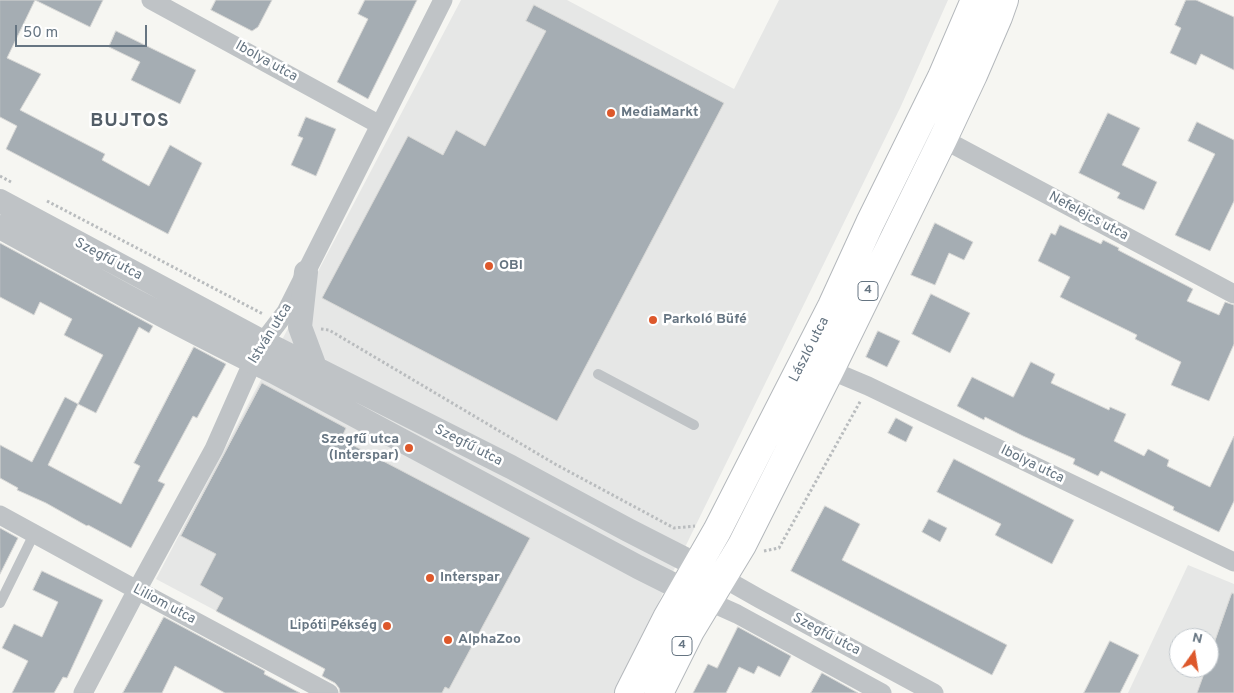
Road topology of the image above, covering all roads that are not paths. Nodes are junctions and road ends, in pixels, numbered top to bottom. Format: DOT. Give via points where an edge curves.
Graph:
graph roads {
  1 [pos="151,0"];
  2 [pos="443,0"];
  3 [pos="975,0"];
  4 [pos="1004,0"];
  5 [pos="380,125"];
  6 [pos="943,140"];
  7 [pos="0,202"];
  8 [pos="0,227"];
  9 [pos="306,272"];
  10 [pos="1234,294"];
  11 [pos="289,324"];
  12 [pos="258,352"];
  13 [pos="316,370"];
  14 [pos="830,370"];
  15 [pos="598,374"];
  16 [pos="694,425"];
  17 [pos="0,515"];
  18 [pos="34,534"];
  19 [pos="1234,562"];
  20 [pos="698,566"];
  21 [pos="722,578"];
  22 [pos="137,590"];
  23 [pos="684,590"];
  24 [pos="708,601"];
  25 [pos="0,602"];
  26 [pos="83,693"];
  27 [pos="329,693"];
  28 [pos="629,693"];
  29 [pos="659,693"];
  30 [pos="882,693"];
  31 [pos="934,693"];
  1 -- 5 [label="street, Ibolya utca"];
  2 -- 5 [label="street"];
  3 -- 20 [label="main road, László utca / 4" via="942,77 832,306"];
  4 -- 6 [label="main road, László utca / 4"];
  5 -- 9 [label="street"];
  6 -- 10 [label="street, Nefelejcs utca"];
  6 -- 14 [label="main road, László utca / 4"];
  7 -- 12 [label="street, Szegfű utca"];
  8 -- 12 [label="street, Szegfű utca" via="162,315"];
  9 -- 11 [label="street"];
  11 -- 12 [label="street, István utca"];
  11 -- 13 [label="street"];
  12 -- 13 [label="street, Szegfű utca"];
  12 -- 22 [label="street, István utca" via="214,449"];
  12 -- 23 [label="street, Szegfű utca" via="274,372"];
  13 -- 20 [label="street, Szegfű utca" via="511,467"];
  14 -- 19 [label="street, Ibolya utca"];
  14 -- 21 [label="main road, László utca / 4" via="742,545"];
  15 -- 16 [label="lane"];
  17 -- 18 [label="street, Liliom utca"];
  18 -- 22 [label="street, Liliom utca"];
  18 -- 25 [label="lane"];
  20 -- 21 [label="street, Szegfű utca"];
  20 -- 23 [label="main road, László utca / 4"];
  21 -- 24 [label="main road, László utca / 4"];
  21 -- 31 [label="street, Szegfű utca"];
  22 -- 26 [label="street, István utca"];
  22 -- 27 [label="street, Liliom utca"];
  23 -- 24 [label="street, Szegfű utca"];
  23 -- 28 [label="main road, László utca / 4"];
  24 -- 29 [label="main road, László utca / 4"];
  24 -- 30 [label="street, Szegfű utca" via="738,614"];
}
